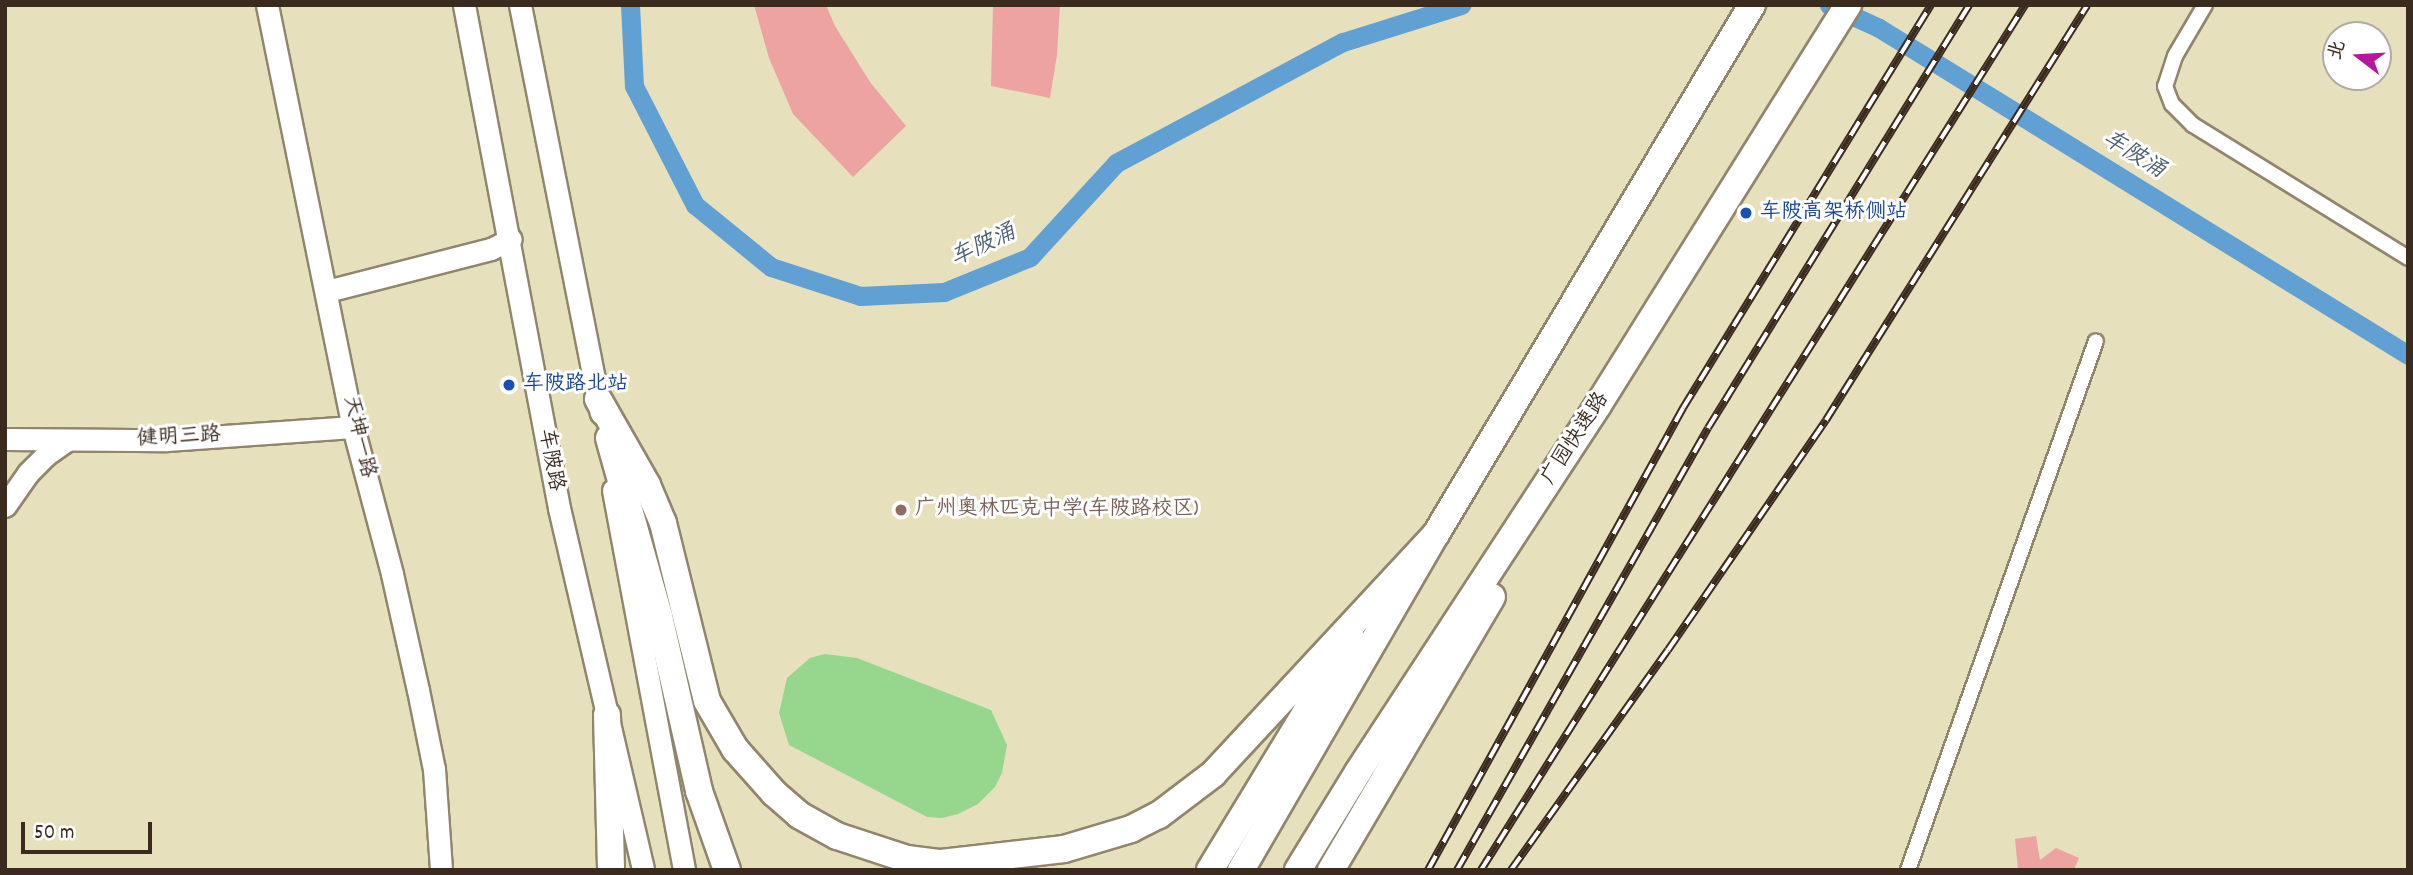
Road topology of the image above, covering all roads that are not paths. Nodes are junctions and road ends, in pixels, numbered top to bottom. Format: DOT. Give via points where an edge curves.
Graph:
graph roads {
  1 [pos="267,5"];
  2 [pos="464,5"];
  3 [pos="520,5"];
  4 [pos="1752,5"];
  5 [pos="1849,5"];
  6 [pos="2204,5"];
  7 [pos="510,239"];
  8 [pos="2408,258"];
  9 [pos="327,291"];
  10 [pos="2095,341"];
  11 [pos="598,399"];
  12 [pos="1598,405"];
  13 [pos="353,427"];
  14 [pos="5,439"];
  15 [pos="66,441"];
  16 [pos="5,506"];
  17 [pos="1436,534"];
  18 [pos="607,715"];
  19 [pos="442,870"];
  20 [pos="611,870"];
  21 [pos="643,870"];
  22 [pos="684,870"];
  23 [pos="726,870"];
  24 [pos="1210,870"];
  25 [pos="1241,870"];
  26 [pos="1298,870"];
  27 [pos="1331,870"];
  28 [pos="1908,870"];
  1 -- 9 [label="main road, 天坤一路"];
  2 -- 7 [label="main road, 车陂路"];
  3 -- 11 [label="main road"];
  4 -- 17 [label="highway"];
  5 -- 12 [label="highway, 广园快速路"];
  6 -- 8 [label="street" via="2175,56 2165,86 2172,104 2193,125"];
  7 -- 9 [label="main road" via="491,249"];
  7 -- 18 [label="main road, 车陂路" via="559,508"];
  9 -- 13 [label="main road, 天坤一路"];
  10 -- 28 [label="street"];
  11 -- 17 [label="highway" via="663,523 707,701 735,749 799,815 837,836 907,859 941,863 1064,849 1131,829 1159,815 1213,774"];
  11 -- 22 [label="main road"];
  11 -- 23 [label="highway" via="659,616 699,791"];
  12 -- 26 [label="highway, 广园快速路"];
  12 -- 27 [label="highway" via="1468,642"];
  13 -- 15 [label="main road, 健明三路" via="167,440"];
  13 -- 19 [label="main road, 天坤一路" via="392,574 434,769"];
  14 -- 15 [label="main road, 健明三路"];
  15 -- 16 [label="main road" via="28,473"];
  17 -- 24 [label="highway" via="1344,656"];
  17 -- 25 [label="highway"];
  18 -- 20 [label="highway"];
  18 -- 21 [label="main road, 车陂路"];
}
